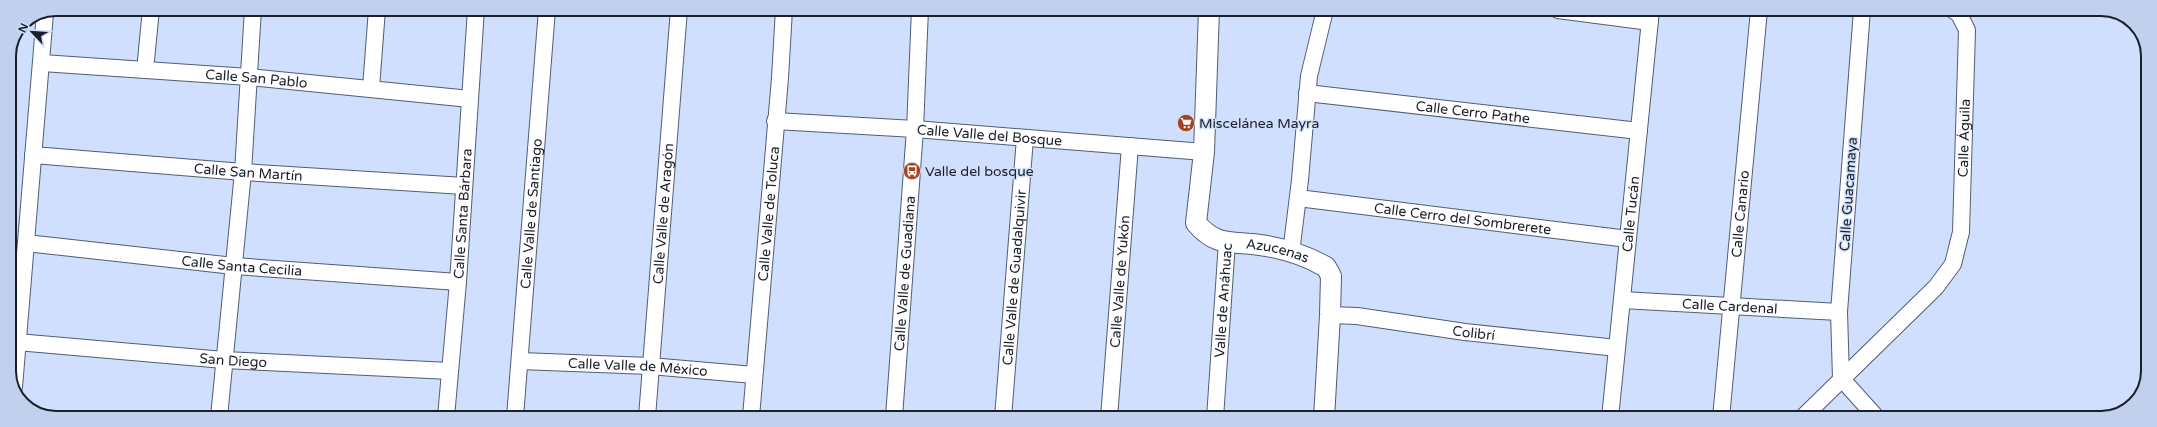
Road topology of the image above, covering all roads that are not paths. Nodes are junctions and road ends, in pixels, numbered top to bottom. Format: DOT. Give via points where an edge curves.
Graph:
graph roads {
  1 [pos="150,16"];
  2 [pos="253,16"];
  3 [pos="376,16"];
  4 [pos="476,16"];
  5 [pos="546,16"];
  6 [pos="678,16"];
  7 [pos="784,16"];
  8 [pos="920,16"];
  9 [pos="1209,16"];
  10 [pos="1324,16"];
  11 [pos="1650,16"];
  12 [pos="1758,16"];
  13 [pos="1862,16"];
  14 [pos="1958,16"];
  15 [pos="45,18"];
  16 [pos="42,63"];
  17 [pos="145,70"];
  18 [pos="249,77"];
  19 [pos="371,88"];
  20 [pos="1308,93"];
  21 [pos="470,99"];
  22 [pos="775,121"];
  23 [pos="915,129"];
  24 [pos="1639,131"];
  25 [pos="1025,138"];
  26 [pos="1130,146"];
  27 [pos="1204,152"];
  28 [pos="33,155"];
  29 [pos="243,172"];
  30 [pos="464,186"];
  31 [pos="1298,198"];
  32 [pos="1628,239"];
  33 [pos="1227,242"];
  34 [pos="26,243"];
  35 [pos="1290,252"];
  36 [pos="234,266"];
  37 [pos="458,282"];
  38 [pos="1622,300"];
  39 [pos="1732,305"];
  40 [pos="1839,312"];
  41 [pos="1330,315"];
  42 [pos="17,342"];
  43 [pos="1617,348"];
  44 [pos="16,357"];
  45 [pos="224,360"];
  46 [pos="520,361"];
  47 [pos="650,366"];
  48 [pos="450,371"];
  49 [pos="754,376"];
  50 [pos="1841,378"];
  51 [pos="219,411"];
  52 [pos="447,411"];
  53 [pos="516,411"];
  54 [pos="647,411"];
  55 [pos="751,411"];
  56 [pos="895,411"];
  57 [pos="1004,411"];
  58 [pos="1110,411"];
  59 [pos="1215,411"];
  60 [pos="1324,411"];
  61 [pos="1611,411"];
  62 [pos="1722,411"];
  63 [pos="1809,411"];
  64 [pos="1871,411"];
  1 -- 17 [label="street"];
  2 -- 18 [label="street"];
  3 -- 19 [label="street"];
  4 -- 21 [label="street, Calle Santa Bárbara"];
  5 -- 46 [label="street, Calle Valle de Santiago"];
  6 -- 47 [label="street, Calle Valle de Aragón"];
  7 -- 22 [label="street, Calle Valle de Toluca"];
  8 -- 23 [label="street, Calle Valle de Guadiana"];
  9 -- 27 [label="street, Valle de Anáhuac"];
  10 -- 20 [label="street" via="1309,76"];
  11 -- 24 [label="street, Calle Tucán"];
  12 -- 39 [label="street, Calle Canario"];
  13 -- 40 [label="street, Calle Guacamaya"];
  14 -- 50 [label="street, Calle Águila" via="1967,30 1961,232 1953,264 1936,287"];
  15 -- 16 [label="street"];
  16 -- 17 [label="street, Calle San Pablo"];
  16 -- 28 [label="street"];
  17 -- 18 [label="street, Calle San Pablo"];
  18 -- 19 [label="street, Calle San Pablo"];
  18 -- 29 [label="street"];
  19 -- 21 [label="street, Calle San Pablo"];
  20 -- 24 [label="street, Calle Cerro Pathe"];
  20 -- 31 [label="street"];
  21 -- 30 [label="street, Calle Santa Bárbara"];
  22 -- 23 [label="street, Calle Valle del Bosque"];
  22 -- 49 [label="street, Calle Valle de Toluca"];
  23 -- 25 [label="street, Calle Valle del Bosque"];
  23 -- 56 [label="street, Calle Valle de Guadiana"];
  24 -- 32 [label="street, Calle Tucán"];
  25 -- 26 [label="street, Calle Valle del Bosque"];
  25 -- 57 [label="street, Calle Valle de Guadalquivir"];
  26 -- 27 [label="street, Calle Valle del Bosque"];
  26 -- 58 [label="street, Calle Valle de Yukón"];
  27 -- 33 [label="street, Valle de Anáhuac" via="1196,223 1205,235"];
  28 -- 29 [label="street, Calle San Martín"];
  28 -- 34 [label="street"];
  29 -- 30 [label="street, Calle San Martín"];
  29 -- 36 [label="street"];
  30 -- 37 [label="street, Calle Santa Bárbara"];
  31 -- 32 [label="street, Calle Cerro del Sombrerete"];
  31 -- 35 [label="street"];
  32 -- 38 [label="street, Calle Tucán"];
  33 -- 35 [label="street, Azucenas" via="1260,245"];
  33 -- 59 [label="street, Valle de Anáhuac"];
  34 -- 36 [label="street, Calle Santa Cecilia"];
  34 -- 42 [label="street"];
  35 -- 41 [label="street, Azucenas" via="1326,267 1330,276"];
  36 -- 37 [label="street, Calle Santa Cecilia"];
  36 -- 45 [label="street"];
  37 -- 48 [label="street, Calle Santa Bárbara"];
  38 -- 39 [label="street, Calle Cardenal"];
  38 -- 43 [label="street, Calle Tucán"];
  39 -- 40 [label="street, Calle Cardenal"];
  39 -- 62 [label="street, Calle Canario"];
  40 -- 50 [label="street, Calle Guacamaya"];
  41 -- 43 [label="street, Colibrí" via="1357,316 1465,332"];
  41 -- 60 [label="street"];
  42 -- 44 [label="street"];
  42 -- 45 [label="street, San Diego"];
  43 -- 61 [label="street, Calle Tucán"];
  45 -- 48 [label="street, San Diego"];
  45 -- 51 [label="street"];
  46 -- 47 [label="street, Calle Valle de México"];
  46 -- 53 [label="street, Calle Valle de Santiago"];
  47 -- 49 [label="street, Calle Valle de México"];
  47 -- 54 [label="street, Calle Valle de Aragón"];
  48 -- 52 [label="street, Calle Santa Bárbara"];
  49 -- 55 [label="street, Calle Valle de Toluca"];
  50 -- 63 [label="street"];
  50 -- 64 [label="street"];
}
